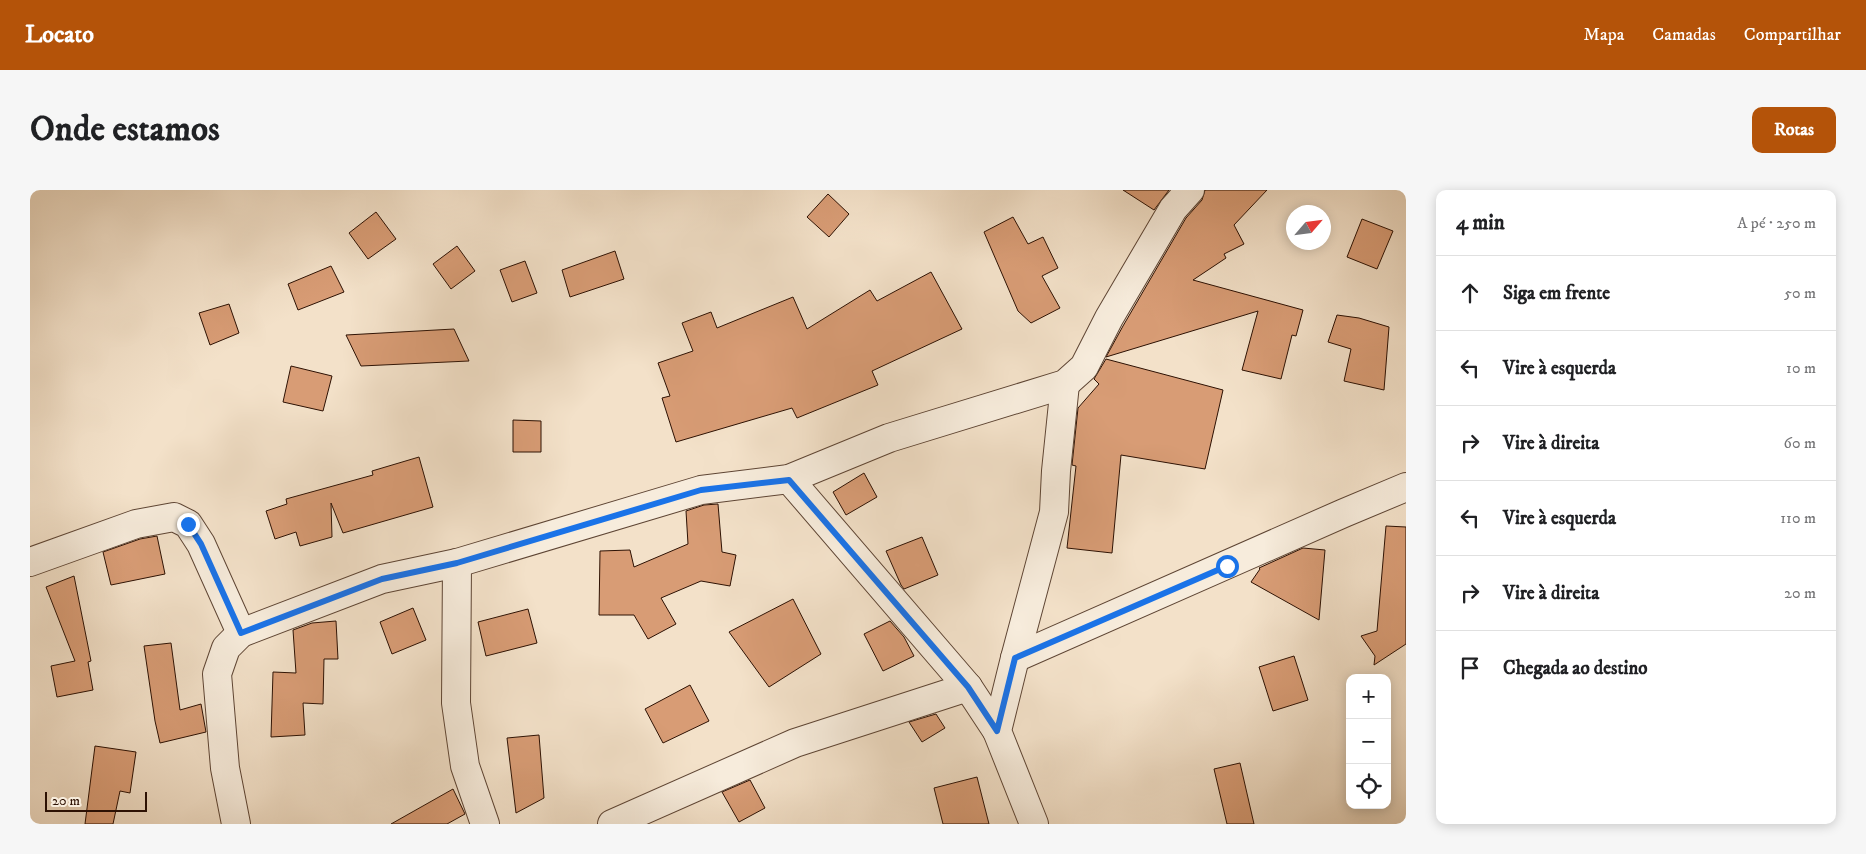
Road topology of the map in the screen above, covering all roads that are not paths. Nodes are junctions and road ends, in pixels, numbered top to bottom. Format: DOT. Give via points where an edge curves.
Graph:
graph roads {
  1 [pos="1190,190"];
  2 [pos="1065,384"];
  3 [pos="789,480"];
  4 [pos="1406,487"];
  5 [pos="30,562"];
  6 [pos="457,563"];
  7 [pos="241,633"];
  8 [pos="1015,658"];
  9 [pos="968,687"];
  10 [pos="997,731"];
  11 [pos="236,824"];
  12 [pos="484,824"];
  13 [pos="612,824"];
  14 [pos="1034,824"];
  1 -- 2 [label="street" via="1174,209 1084,366"];
  2 -- 3 [label="street" via="889,438"];
  2 -- 8 [label="street" via="1054,512"];
  3 -- 6 [label="street" via="701,490"];
  3 -- 9 [label="street"];
  4 -- 8 [label="street"];
  5 -- 7 [label="street" via="136,524 174,517 188,524 201,544"];
  6 -- 7 [label="street" via="382,579"];
  6 -- 12 [label="street" via="456,703 465,766"];
  7 -- 11 [label="street" via="226,648 217,674 225,768"];
  8 -- 10 [label="street"];
  9 -- 10 [label="street"];
  9 -- 13 [label="street" via="795,743"];
  10 -- 14 [label="street"];
}
